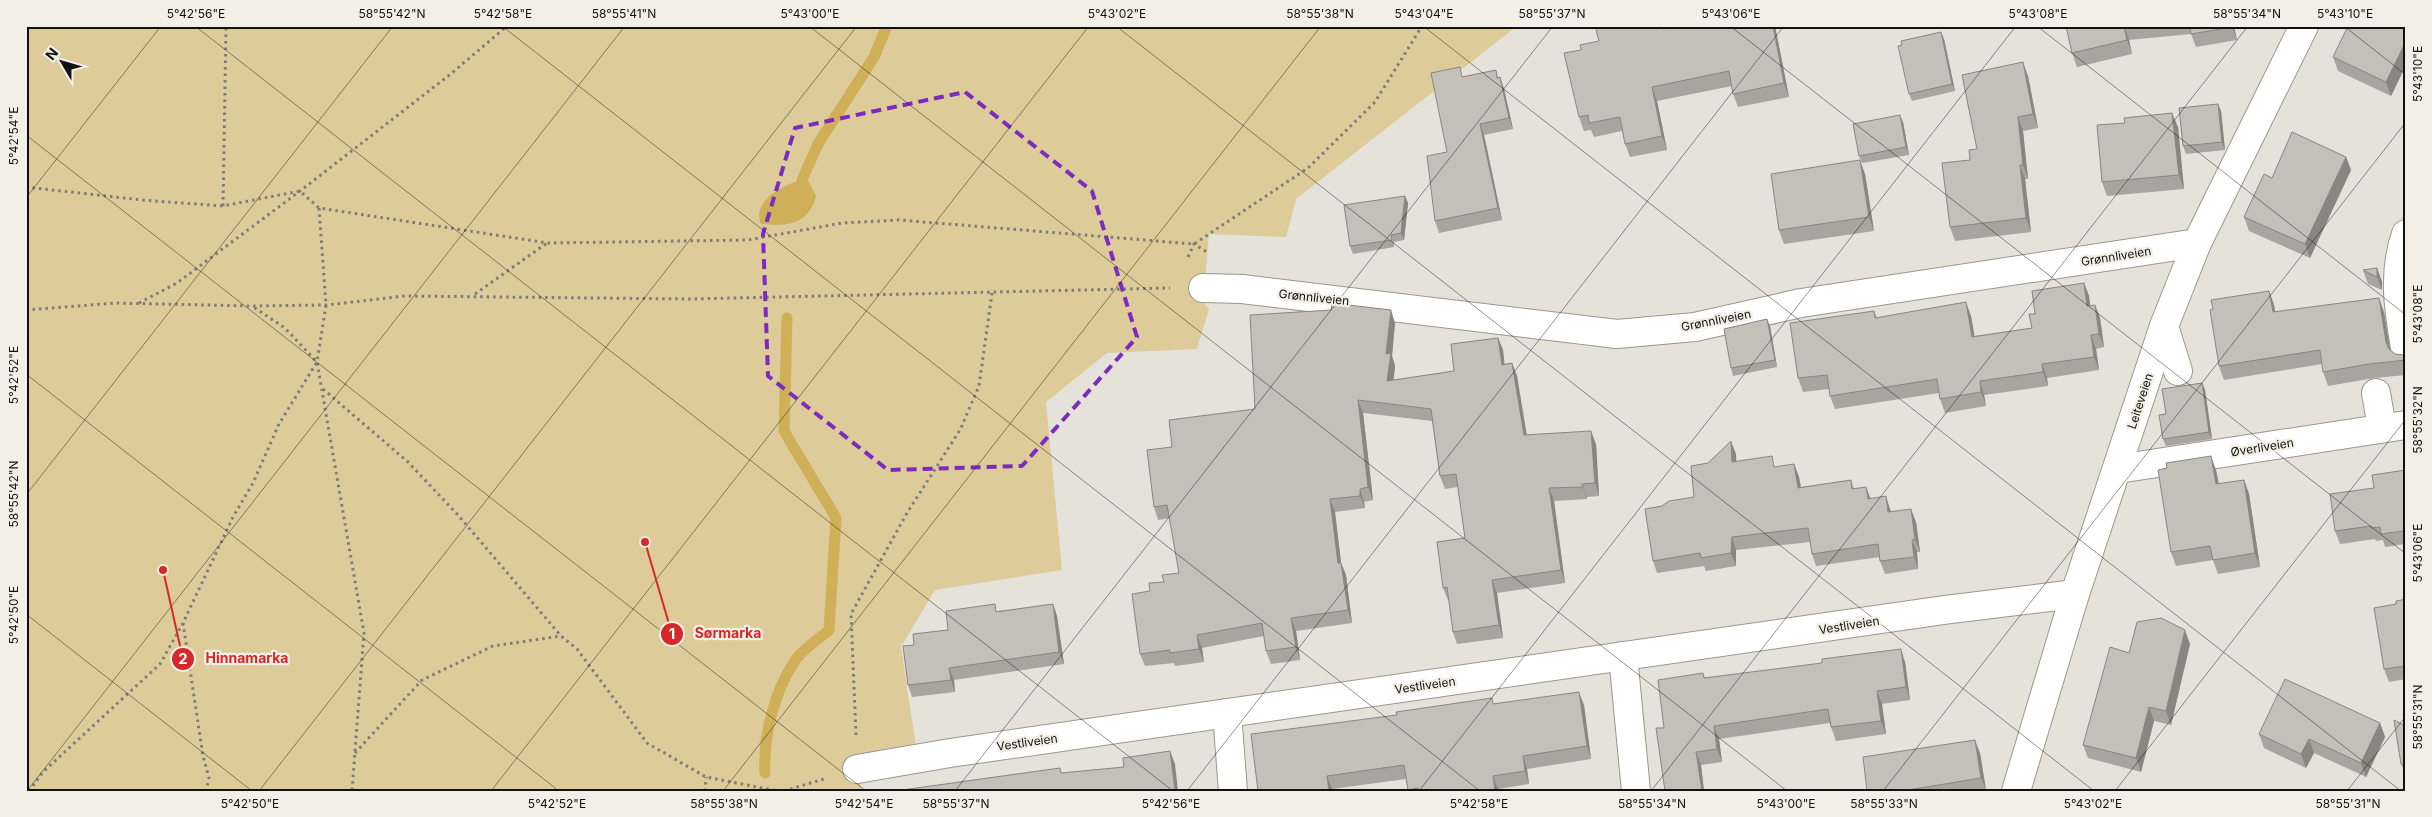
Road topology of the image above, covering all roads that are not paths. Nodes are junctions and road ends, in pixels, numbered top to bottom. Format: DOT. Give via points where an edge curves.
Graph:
graph roads {
  1 [pos="2304,26"];
  2 [pos="2406,234"];
  3 [pos="2197,243"];
  4 [pos="1203,288"];
  5 [pos="2164,326"];
  6 [pos="2406,353"];
  7 [pos="2178,371"];
  8 [pos="2376,393"];
  9 [pos="2394,427"];
  10 [pos="2118,469"];
  11 [pos="2075,594"];
  12 [pos="1623,656"];
  13 [pos="1227,713"];
  14 [pos="858,769"];
  15 [pos="1233,791"];
  16 [pos="1636,791"];
  17 [pos="2016,791"];
  1 -- 3 [label="street, Leiteveien"];
  2 -- 6 [label="street" via="2402,244 2397,300"];
  3 -- 4 [label="street, Grønnliveien" via="1801,303 1695,327 1617,334 1325,308 1242,289"];
  3 -- 5 [label="street, Leiteveien"];
  5 -- 7 [label="street"];
  5 -- 10 [label="street, Leiteveien"];
  8 -- 9 [label="street"];
  9 -- 10 [label="street, Øverliveien"];
  10 -- 11 [label="street, Leiteveien"];
  11 -- 12 [label="street, Vestliveien"];
  11 -- 17 [label="street, Leiteveien"];
  12 -- 13 [label="street, Vestliveien"];
  12 -- 16 [label="street"];
  13 -- 14 [label="street, Vestliveien"];
  13 -- 15 [label="street"];
}
